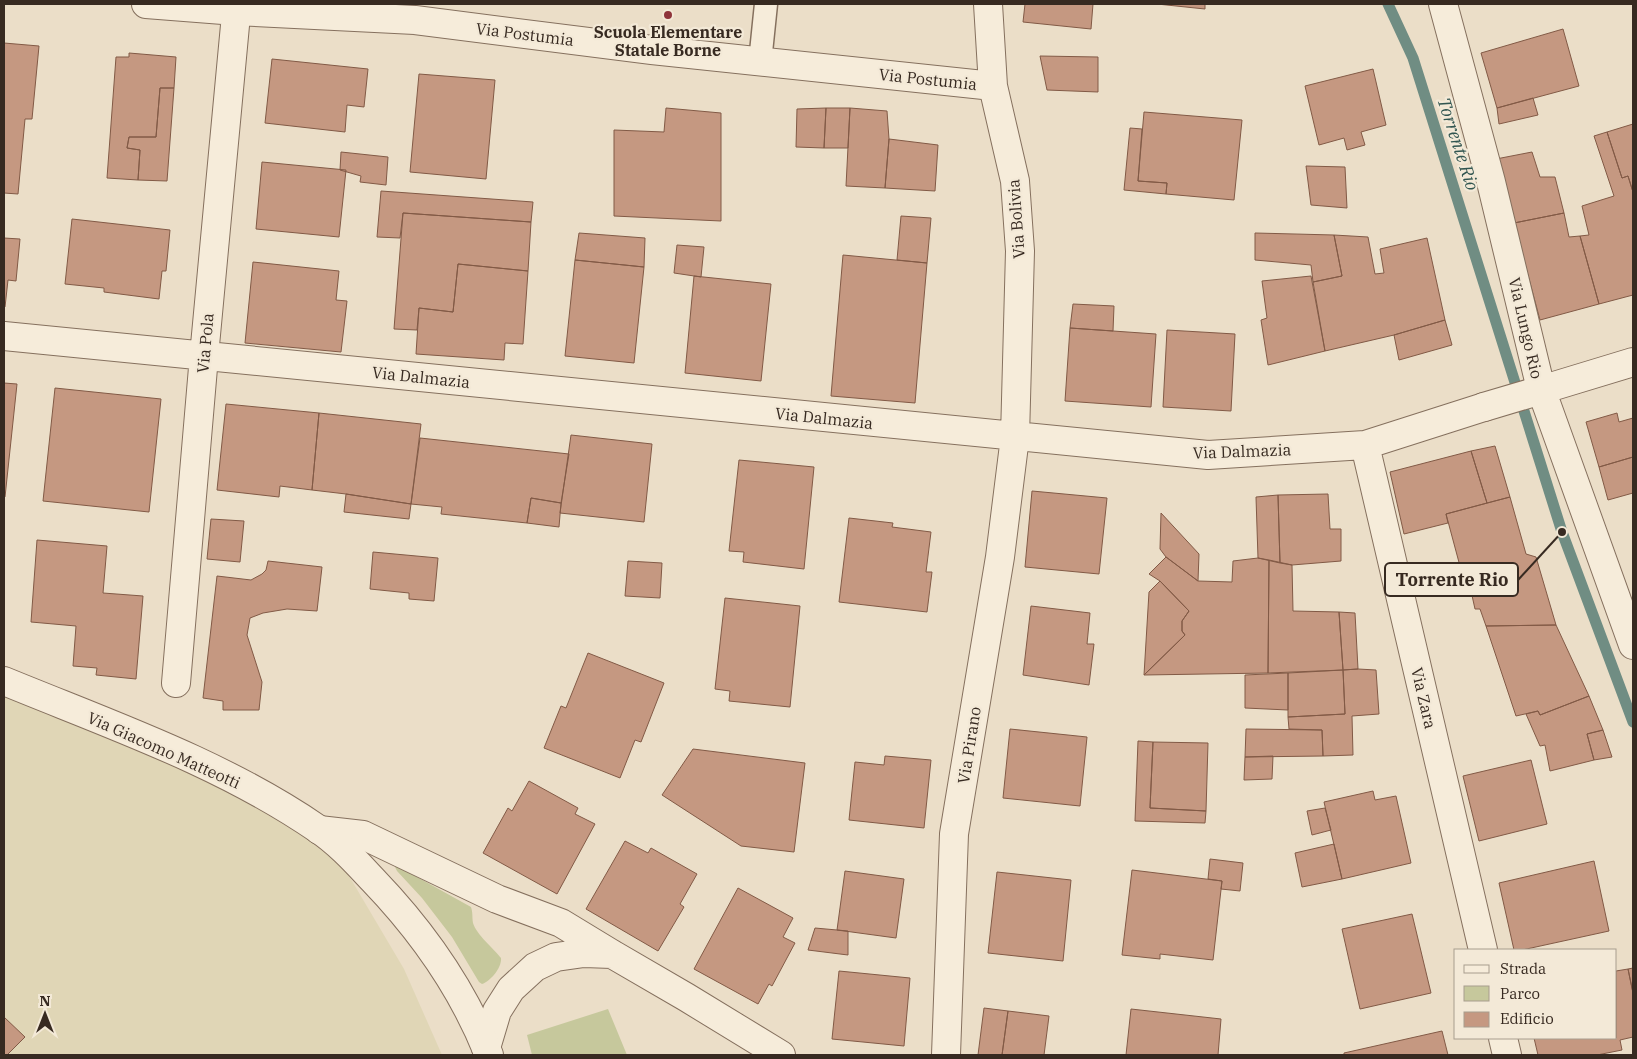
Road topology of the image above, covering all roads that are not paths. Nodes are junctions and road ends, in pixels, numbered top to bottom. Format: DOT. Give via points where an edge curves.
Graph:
graph roads {
  1 [pos="146,4"];
  2 [pos="766,4"];
  3 [pos="988,4"];
  4 [pos="1444,4"];
  5 [pos="236,8"];
  6 [pos="760,62"];
  7 [pos="993,86"];
  8 [pos="4,336"];
  9 [pos="204,356"];
  10 [pos="1633,362"];
  11 [pos="1536,391"];
  12 [pos="1015,437"];
  13 [pos="1365,445"];
  14 [pos="1633,646"];
  15 [pos="4,681"];
  16 [pos="176,682"];
  17 [pos="319,830"];
  18 [pos="1483,949"];
  19 [pos="612,954"];
  20 [pos="1503,1039"];
  21 [pos="488,1051"];
  22 [pos="782,1055"];
  23 [pos="946,1055"];
  24 [pos="1507,1055"];
  1 -- 5 [label="street, Via Postumia"];
  2 -- 6 [label="lane"];
  3 -- 7 [label="street, Via Bolivia"];
  4 -- 11 [label="street, Via Lungo Rio" via="1491,182"];
  5 -- 6 [label="street, Via Postumia" via="415,20"];
  5 -- 9 [label="street, Via Pola"];
  6 -- 7 [label="street, Via Postumia"];
  7 -- 12 [label="street, Via Bolivia" via="1016,182 1020,251"];
  8 -- 9 [label="street, Via Dalmazia"];
  9 -- 12 [label="street, Via Dalmazia"];
  9 -- 16 [label="street, Via Pola"];
  10 -- 11 [label="street, Via Dalmazia"];
  11 -- 13 [label="street, Via Dalmazia"];
  11 -- 14 [label="street, Via Lungo Rio"];
  12 -- 13 [label="street, Via Dalmazia" via="1208,455"];
  12 -- 23 [label="street, Via Pirano" via="1000,557 954,834"];
  13 -- 18 [label="street, Via Zara"];
  15 -- 17 [label="street, Via Giacomo Matteotti" via="192,758 262,794"];
  17 -- 19 [label="street, Via Giacomo Matteotti" via="363,835 497,899 561,923"];
  17 -- 21 [label="street, Via Giacomo Matteotti" via="351,856 417,928 447,972"];
  19 -- 21 [label="street, Via Giacomo Matteotti" via="556,957 536,967 511,989 497,1011"];
  19 -- 22 [label="street, Via Giacomo Matteotti"];
  20 -- 24 [label="street"];
}
